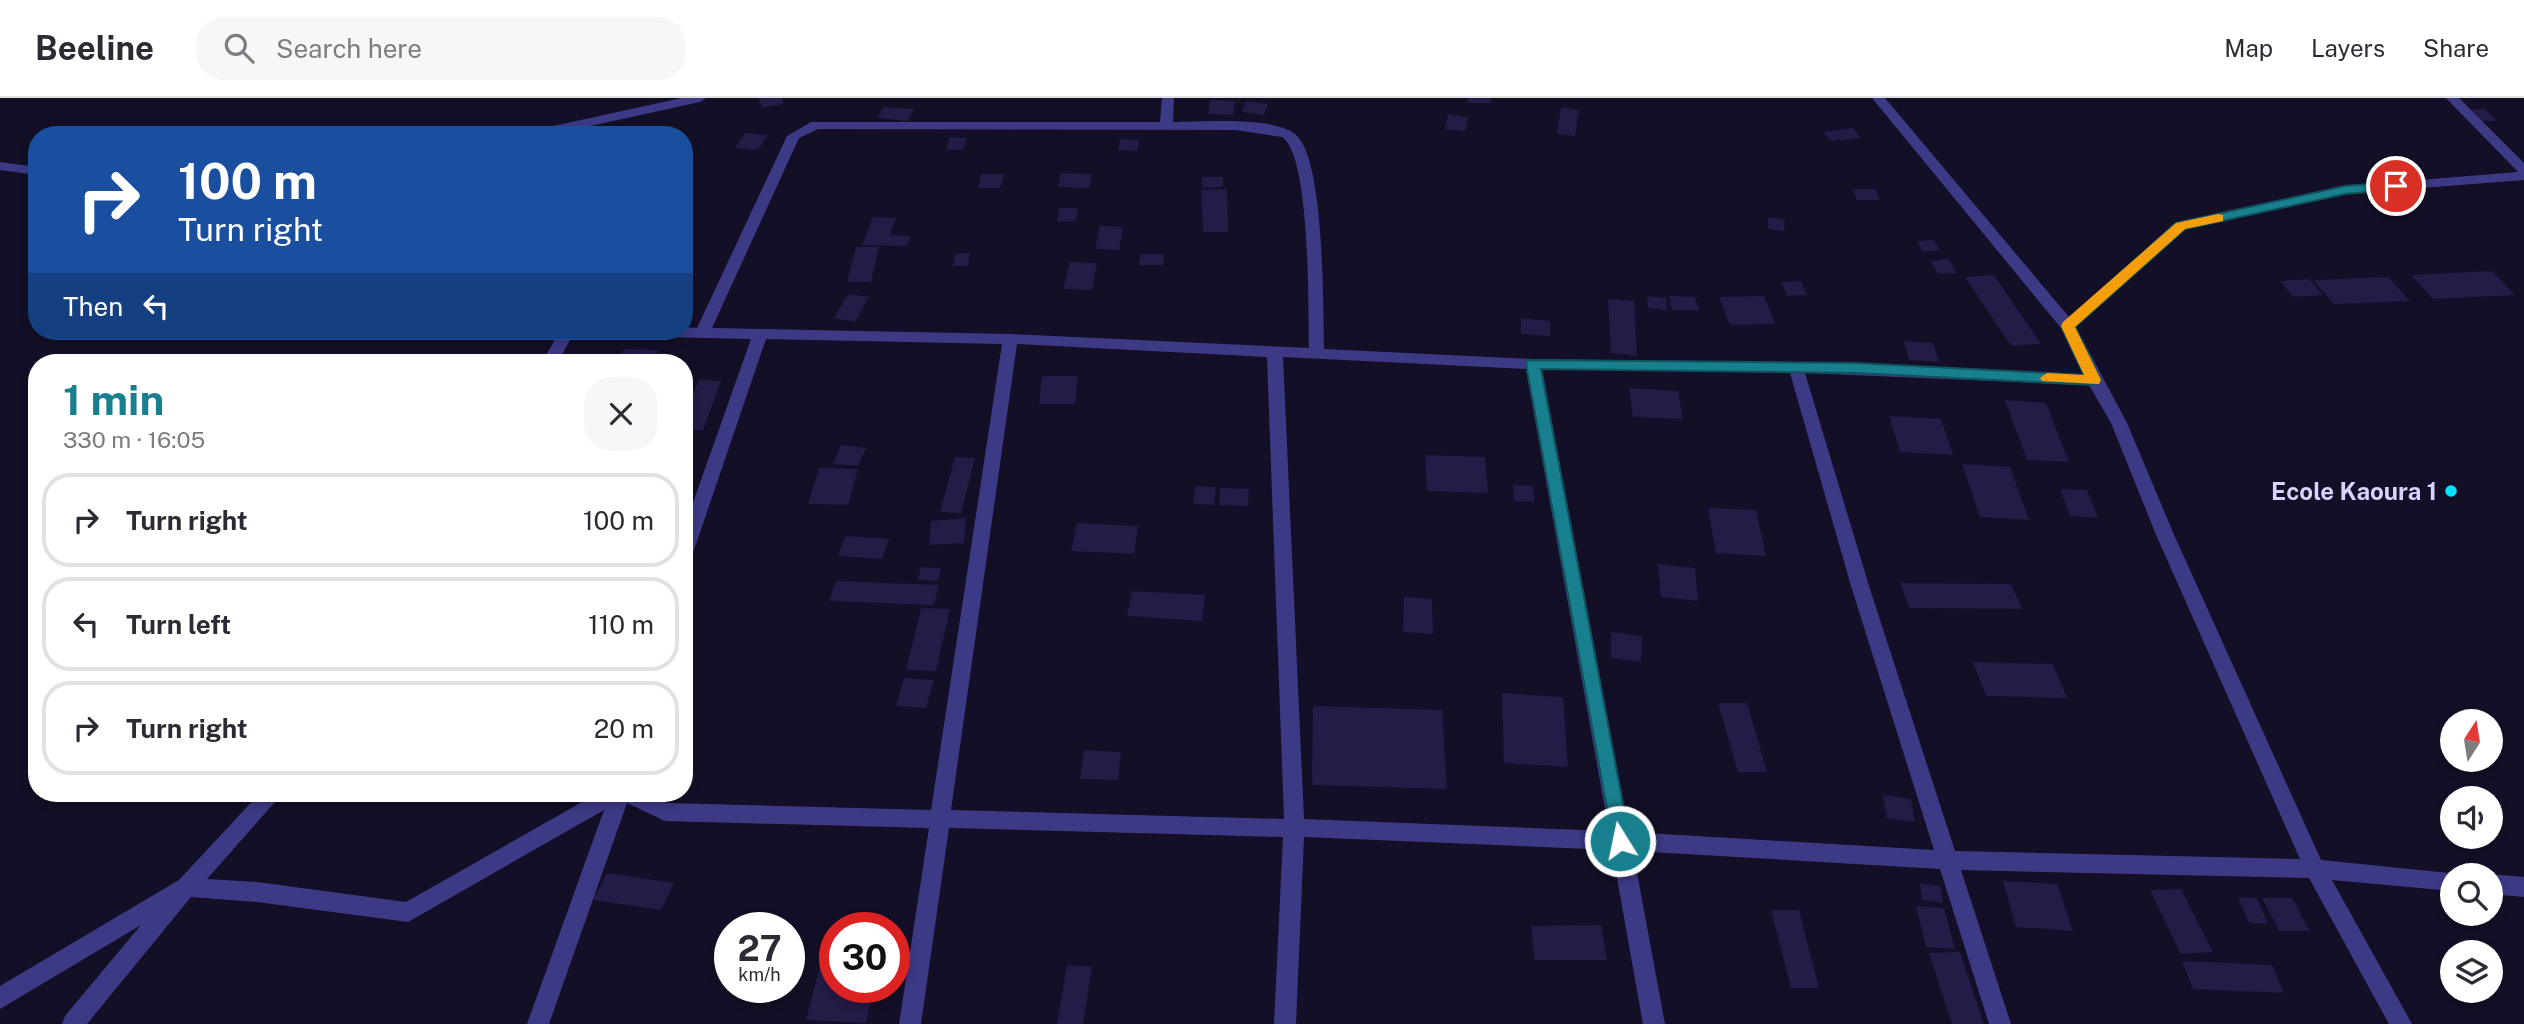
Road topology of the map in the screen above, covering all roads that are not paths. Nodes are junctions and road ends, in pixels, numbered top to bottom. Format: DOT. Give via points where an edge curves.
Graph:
graph roads {
  1 [pos="700,98"];
  2 [pos="1168,98"];
  3 [pos="1878,98"];
  4 [pos="2452,98"];
  5 [pos="571,126"];
  6 [pos="1166,126"];
  7 [pos="0,166"];
  8 [pos="28,170"];
  9 [pos="2524,174"];
  10 [pos="2068,326"];
  11 [pos="693,331"];
  12 [pos="703,331"];
  13 [pos="760,334"];
  14 [pos="1010,339"];
  15 [pos="1275,353"];
  16 [pos="1317,355"];
  17 [pos="1533,364"];
  18 [pos="1796,367"];
  19 [pos="2094,380"];
  20 [pos="693,527"];
  21 [pos="265,802"];
  22 [pos="602,802"];
  23 [pos="615,802"];
  24 [pos="645,802"];
  25 [pos="940,818"];
  26 [pos="1294,828"];
  27 [pos="1620,841"];
  28 [pos="1946,860"];
  29 [pos="2315,869"];
  30 [pos="2440,880"];
  31 [pos="2503,885"];
  32 [pos="186,887"];
  33 [pos="2524,887"];
  34 [pos="0,998"];
  35 [pos="74,1024"];
  36 [pos="538,1024"];
  37 [pos="910,1024"];
  38 [pos="1285,1024"];
  39 [pos="1654,1024"];
  40 [pos="2000,1024"];
  41 [pos="2401,1024"];
  1 -- 5 [label="street"];
  2 -- 6 [label="street"];
  3 -- 10 [label="street"];
  4 -- 9 [label="street"];
  6 -- 12 [label="street" via="808,127 794,136"];
  6 -- 16 [label="street" via="1235,126 1283,133 1293,139 1300,150 1311,205"];
  7 -- 8 [label="street"];
  9 -- 10 [label="street" via="2345,190 2181,226"];
  10 -- 19 [label="street"];
  11 -- 12 [label="street"];
  12 -- 13 [label="street"];
  13 -- 14 [label="street"];
  13 -- 20 [label="street"];
  14 -- 15 [label="street"];
  14 -- 25 [label="street"];
  15 -- 16 [label="street"];
  15 -- 26 [label="street"];
  16 -- 17 [label="street"];
  17 -- 18 [label="street"];
  17 -- 27 [label="street"];
  18 -- 19 [label="street"];
  18 -- 28 [label="street"];
  19 -- 29 [label="street" via="2119,423"];
  21 -- 32 [label="street"];
  22 -- 32 [label="street" via="408,912"];
  23 -- 36 [label="street"];
  24 -- 25 [label="street" via="664,812"];
  25 -- 26 [label="street"];
  25 -- 37 [label="street"];
  26 -- 27 [label="street"];
  26 -- 38 [label="street"];
  27 -- 28 [label="street"];
  27 -- 39 [label="street"];
  28 -- 29 [label="street"];
  28 -- 40 [label="street"];
  29 -- 30 [label="street"];
  29 -- 41 [label="street"];
  31 -- 33 [label="street"];
  32 -- 34 [label="street"];
  32 -- 35 [label="street"];
}
